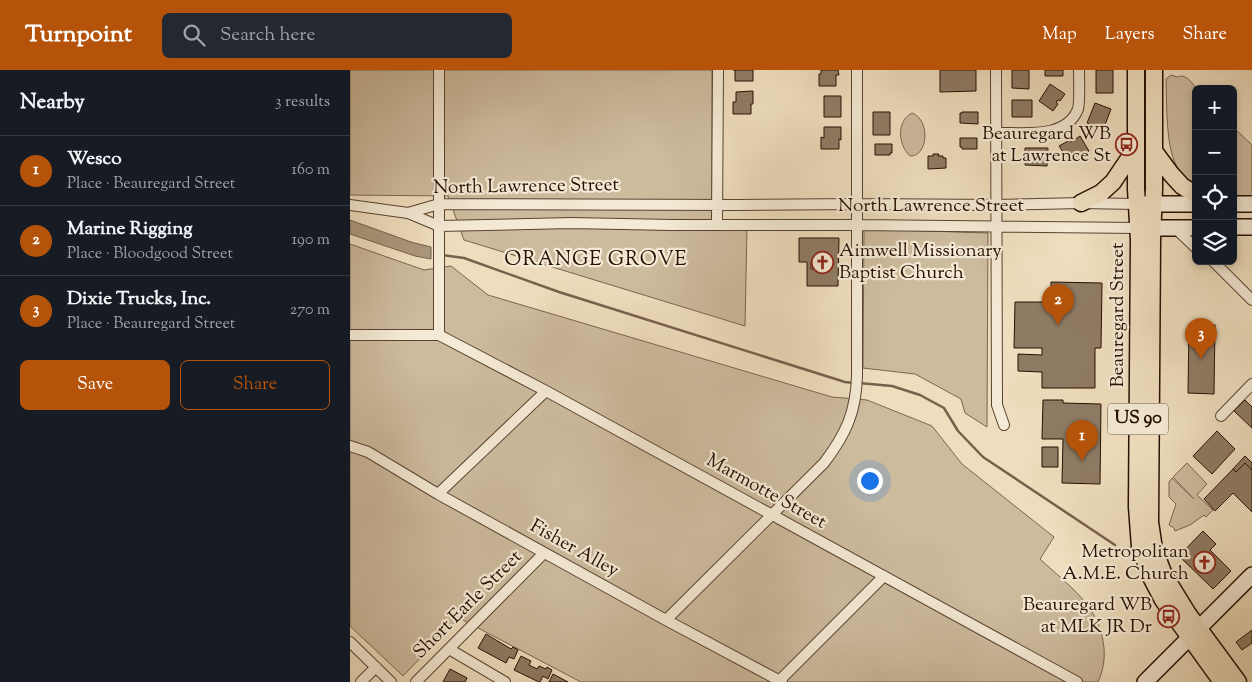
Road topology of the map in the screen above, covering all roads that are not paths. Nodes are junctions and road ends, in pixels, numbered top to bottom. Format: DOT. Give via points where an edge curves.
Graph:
graph roads {
  1 [pos="439,70"];
  2 [pos="718,70"];
  3 [pos="857,70"];
  4 [pos="996,70"];
  5 [pos="1079,70"];
  6 [pos="1136,70"];
  7 [pos="1154,70"];
  8 [pos="996,133"];
  9 [pos="1136,148"];
  10 [pos="1154,150"];
  11 [pos="1192,192"];
  12 [pos="439,204"];
  13 [pos="857,204"];
  14 [pos="1082,204"];
  15 [pos="1137,204"];
  16 [pos="1153,204"];
  17 [pos="1192,204"];
  18 [pos="1237,204"];
  19 [pos="1252,204"];
  20 [pos="350,205"];
  21 [pos="718,205"];
  22 [pos="996,205"];
  23 [pos="408,213"];
  24 [pos="718,225"];
  25 [pos="857,225"];
  26 [pos="439,226"];
  27 [pos="996,226"];
  28 [pos="1237,227"];
  29 [pos="1252,227"];
  30 [pos="1145,228"];
  31 [pos="1175,228"];
  32 [pos="1192,228"];
  33 [pos="1192,244"];
  34 [pos="1217,265"];
  35 [pos="1252,300"];
  36 [pos="439,334"];
  37 [pos="350,335"];
  38 [pos="1252,384"];
  39 [pos="546,391"];
  40 [pos="1221,416"];
  41 [pos="1004,425"];
  42 [pos="350,446"];
  43 [pos="438,494"];
  44 [pos="772,515"];
  45 [pos="544,553"];
  46 [pos="1252,575"];
  47 [pos="884,576"];
  48 [pos="666,620"];
  49 [pos="1194,632"];
  50 [pos="350,642"];
  51 [pos="449,648"];
  52 [pos="376,667"];
  53 [pos="361,682"];
  54 [pos="391,682"];
  55 [pos="416,682"];
  56 [pos="505,682"];
  57 [pos="780,682"];
  58 [pos="1077,682"];
  59 [pos="1145,682"];
  60 [pos="1222,682"];
  61 [pos="1238,682"];
  1 -- 12 [label="street"];
  2 -- 21 [label="street"];
  3 -- 13 [label="street"];
  4 -- 8 [label="street"];
  5 -- 8 [label="street" via="1078,108 1070,121 1046,132"];
  6 -- 9 [label="main road, Beauregard Street / US 90"];
  7 -- 10 [label="main road, Beauregard Street / US 90"];
  8 -- 22 [label="street"];
  9 -- 14 [label="main road" via="1113,182"];
  9 -- 15 [label="main road, Beauregard Street / US 90"];
  10 -- 11 [label="main road" via="1171,174"];
  10 -- 16 [label="main road, Beauregard Street / US 90"];
  12 -- 21 [label="street, North Lawrence Street"];
  12 -- 23 [label="street, North Lawrence Street"];
  12 -- 26 [label="street"];
  13 -- 21 [label="street, North Lawrence Street"];
  13 -- 22 [label="street, North Lawrence Street"];
  13 -- 25 [label="street"];
  14 -- 15 [label="street, North Lawrence Street"];
  14 -- 22 [label="street, North Lawrence Street"];
  15 -- 16 [label="street, North Lawrence Street"];
  15 -- 30 [label="main road, Beauregard Street / US 90"];
  16 -- 17 [label="street, North Lawrence Street"];
  16 -- 30 [label="main road, Beauregard Street / US 90"];
  18 -- 19 [label="street"];
  20 -- 23 [label="street"];
  21 -- 24 [label="street"];
  22 -- 27 [label="street"];
  23 -- 26 [label="street, North Lawrence Street"];
  24 -- 25 [label="street, North Lawrence Street"];
  24 -- 26 [label="street, North Lawrence Street" via="571,223"];
  25 -- 27 [label="street, North Lawrence Street"];
  25 -- 44 [label="street" via="857,376 852,413 843,435 824,463"];
  26 -- 36 [label="street"];
  27 -- 30 [label="street, North Lawrence Street"];
  27 -- 41 [label="street" via="997,405"];
  28 -- 29 [label="street"];
  30 -- 31 [label="street, North Lawrence Street"];
  30 -- 49 [label="main road, Beauregard Street / US 90" via="1150,522 1154,549 1164,575"];
  31 -- 32 [label="street, North Lawrence Street"];
  31 -- 33 [label="street"];
  34 -- 35 [label="street"];
  36 -- 37 [label="street"];
  36 -- 39 [label="street, Marmotte Street"];
  38 -- 40 [label="street"];
  39 -- 43 [label="street"];
  39 -- 44 [label="street, Marmotte Street"];
  42 -- 43 [label="street, Fisher Alley" via="368,452"];
  43 -- 45 [label="street, Fisher Alley"];
  44 -- 47 [label="street, Marmotte Street"];
  44 -- 48 [label="street"];
  45 -- 48 [label="street, Fisher Alley"];
  45 -- 51 [label="street, Short Earle Street"];
  46 -- 49 [label="street"];
  47 -- 57 [label="street"];
  47 -- 58 [label="street, Marmotte Street"];
  48 -- 57 [label="street, Fisher Alley"];
  49 -- 59 [label="street"];
  49 -- 60 [label="main road, US 90"];
  49 -- 61 [label="main road, US 90"];
  50 -- 52 [label="street"];
  51 -- 55 [label="street, Short Earle Street"];
  51 -- 56 [label="street"];
  52 -- 53 [label="street"];
  52 -- 54 [label="street"];
}
